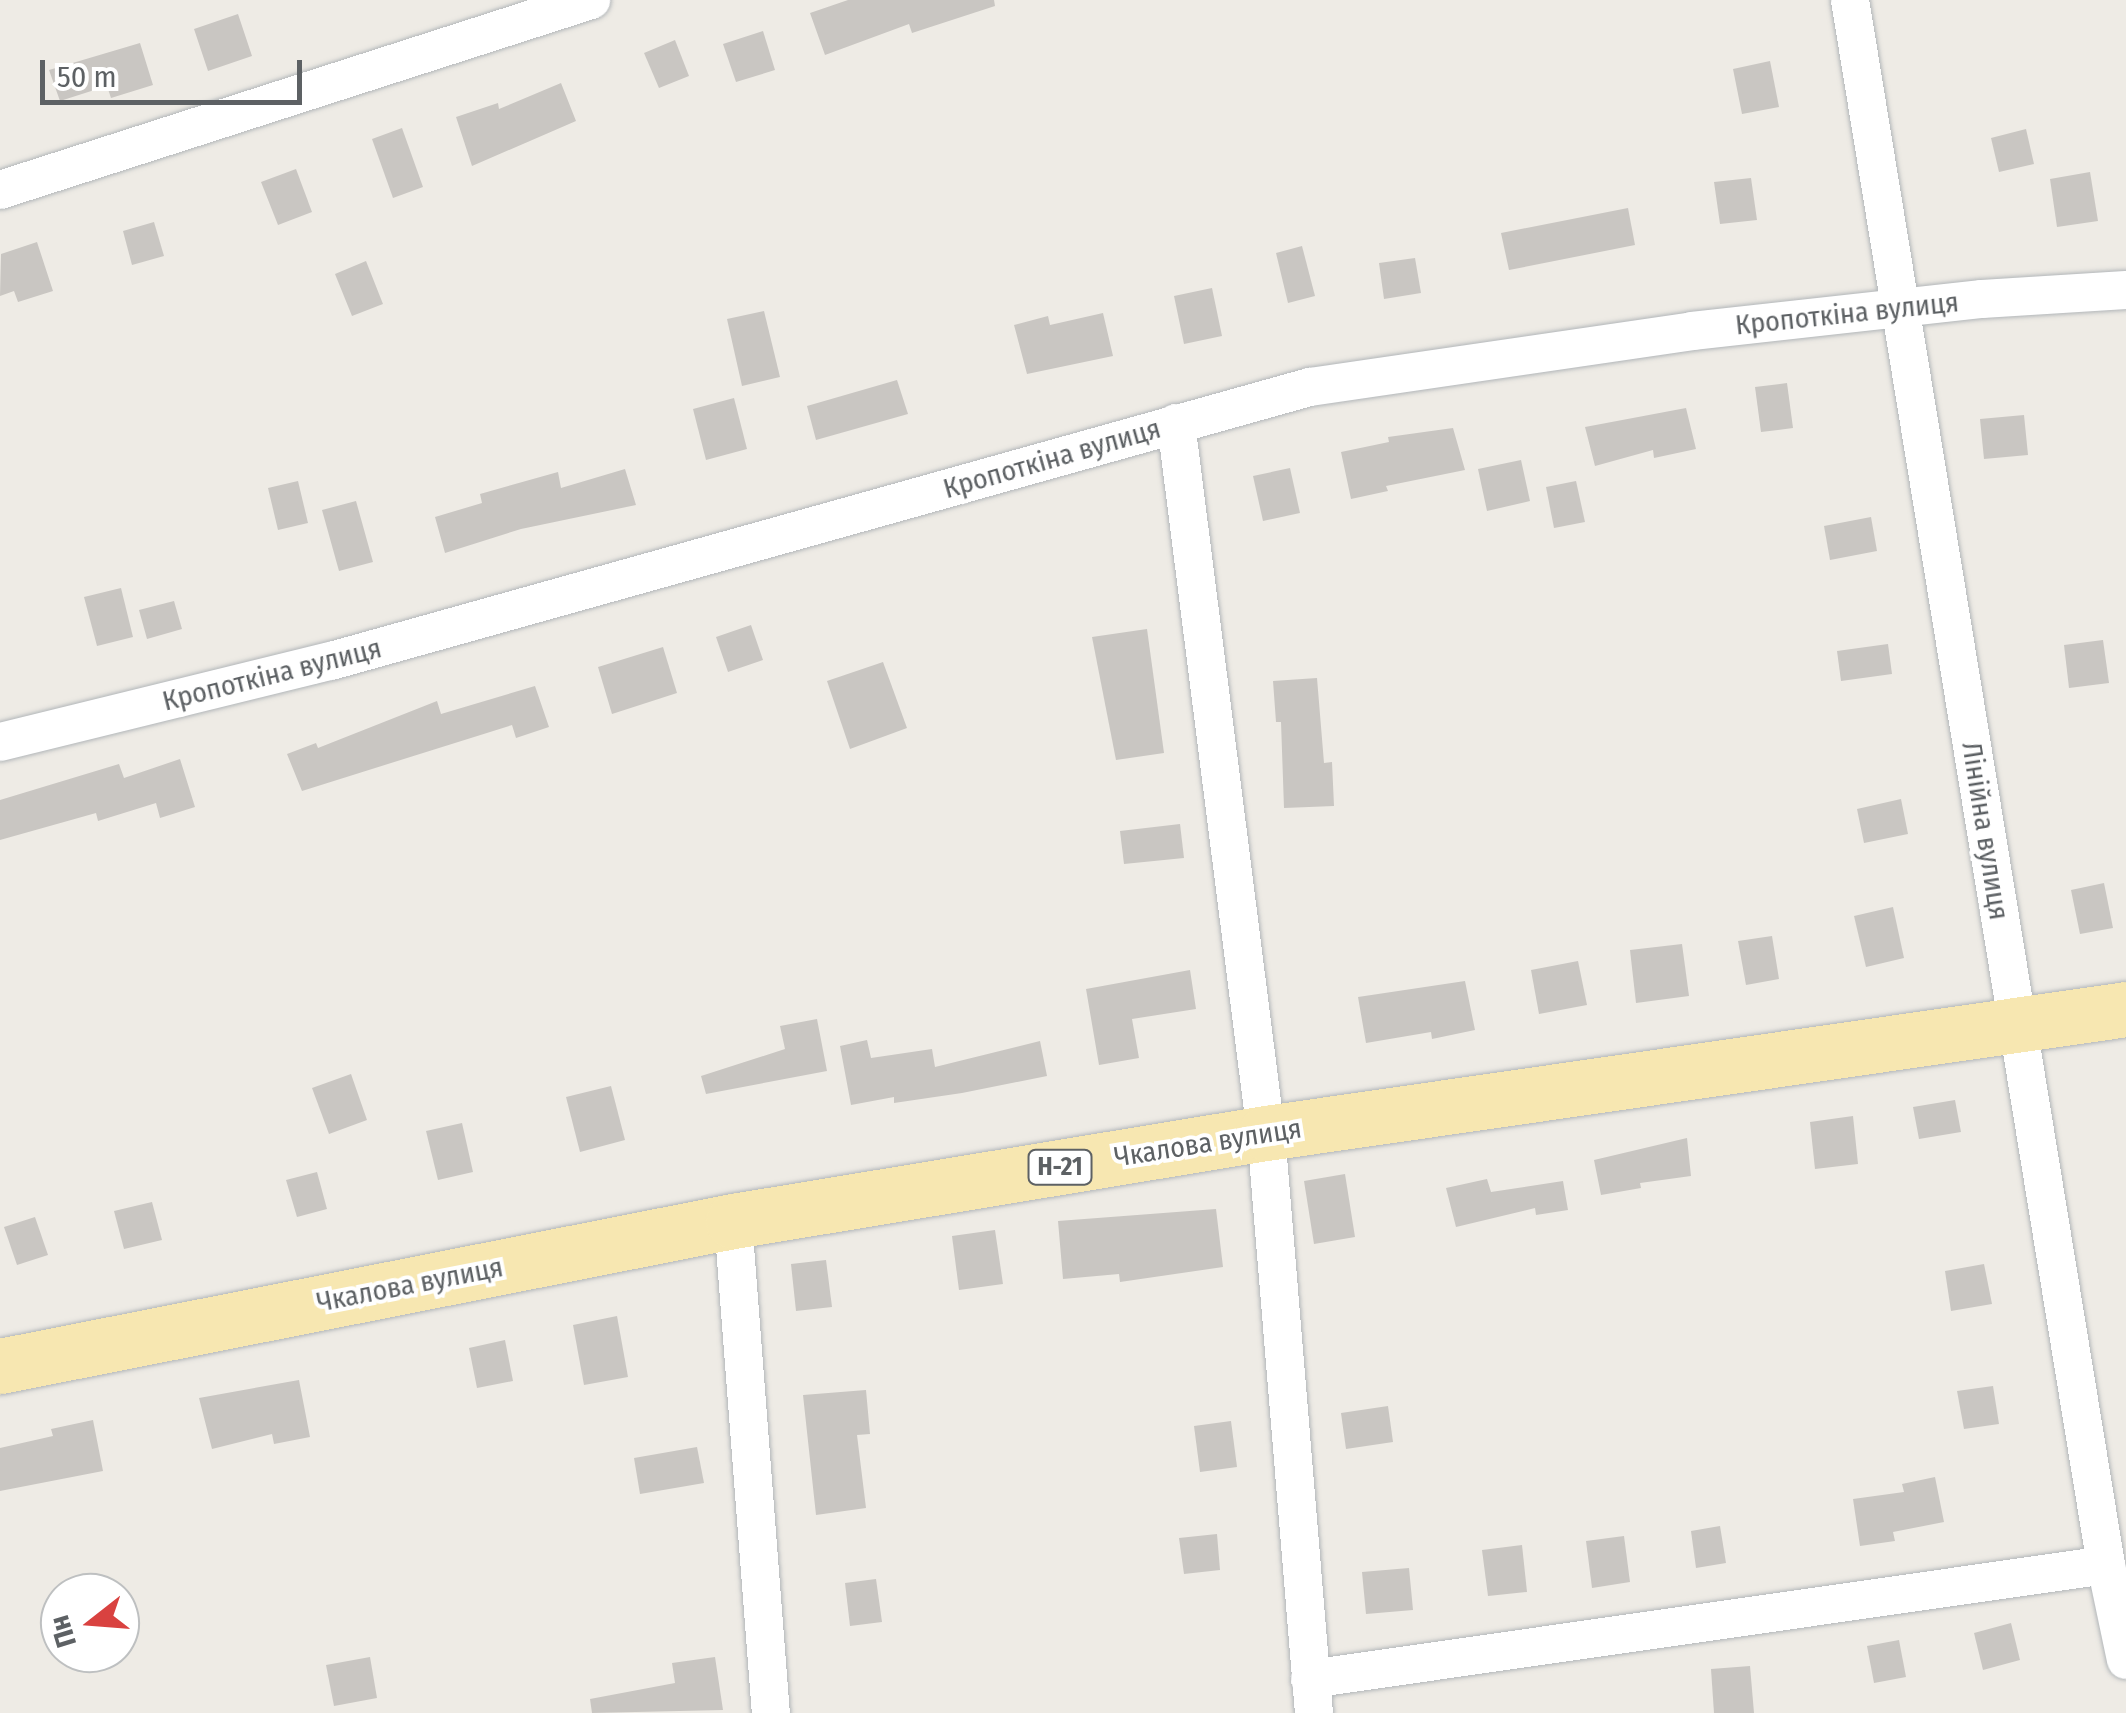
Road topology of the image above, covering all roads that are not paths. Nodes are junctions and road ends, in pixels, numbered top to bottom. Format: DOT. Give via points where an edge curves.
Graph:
graph roads {
  1 [pos="591,0"];
  2 [pos="1850,0"];
  3 [pos="0,190"];
  4 [pos="2126,290"];
  5 [pos="1901,307"];
  6 [pos="1176,423"];
  7 [pos="0,742"];
  8 [pos="2126,1009"];
  9 [pos="2016,1023"];
  10 [pos="1266,1133"];
  11 [pos="734,1222"];
  12 [pos="0,1366"];
  13 [pos="2106,1565"];
  14 [pos="2126,1660"];
  15 [pos="1312,1696"];
  16 [pos="771,1713"];
  1 -- 3 [label="street"];
  2 -- 5 [label="street, Лінійна вулиця"];
  4 -- 5 [label="street, Кропоткіна вулиця"];
  5 -- 6 [label="street, Кропоткіна вулиця" via="1310,387"];
  5 -- 9 [label="street, Лінійна вулиця"];
  6 -- 7 [label="street, Кропоткіна вулиця" via="331,662"];
  6 -- 10 [label="street"];
  8 -- 9 [label="main road, Чкалова вулиця / Н-21"];
  9 -- 10 [label="main road, Чкалова вулиця / Н-21"];
  9 -- 13 [label="street, Лінійна вулиця"];
  10 -- 11 [label="main road, Чкалова вулиця / Н-21"];
  10 -- 15 [label="street"];
  11 -- 12 [label="main road, Чкалова вулиця / Н-21"];
  11 -- 16 [label="street"];
  13 -- 14 [label="street, Лінійна вулиця"];
  13 -- 15 [label="street"];
}
